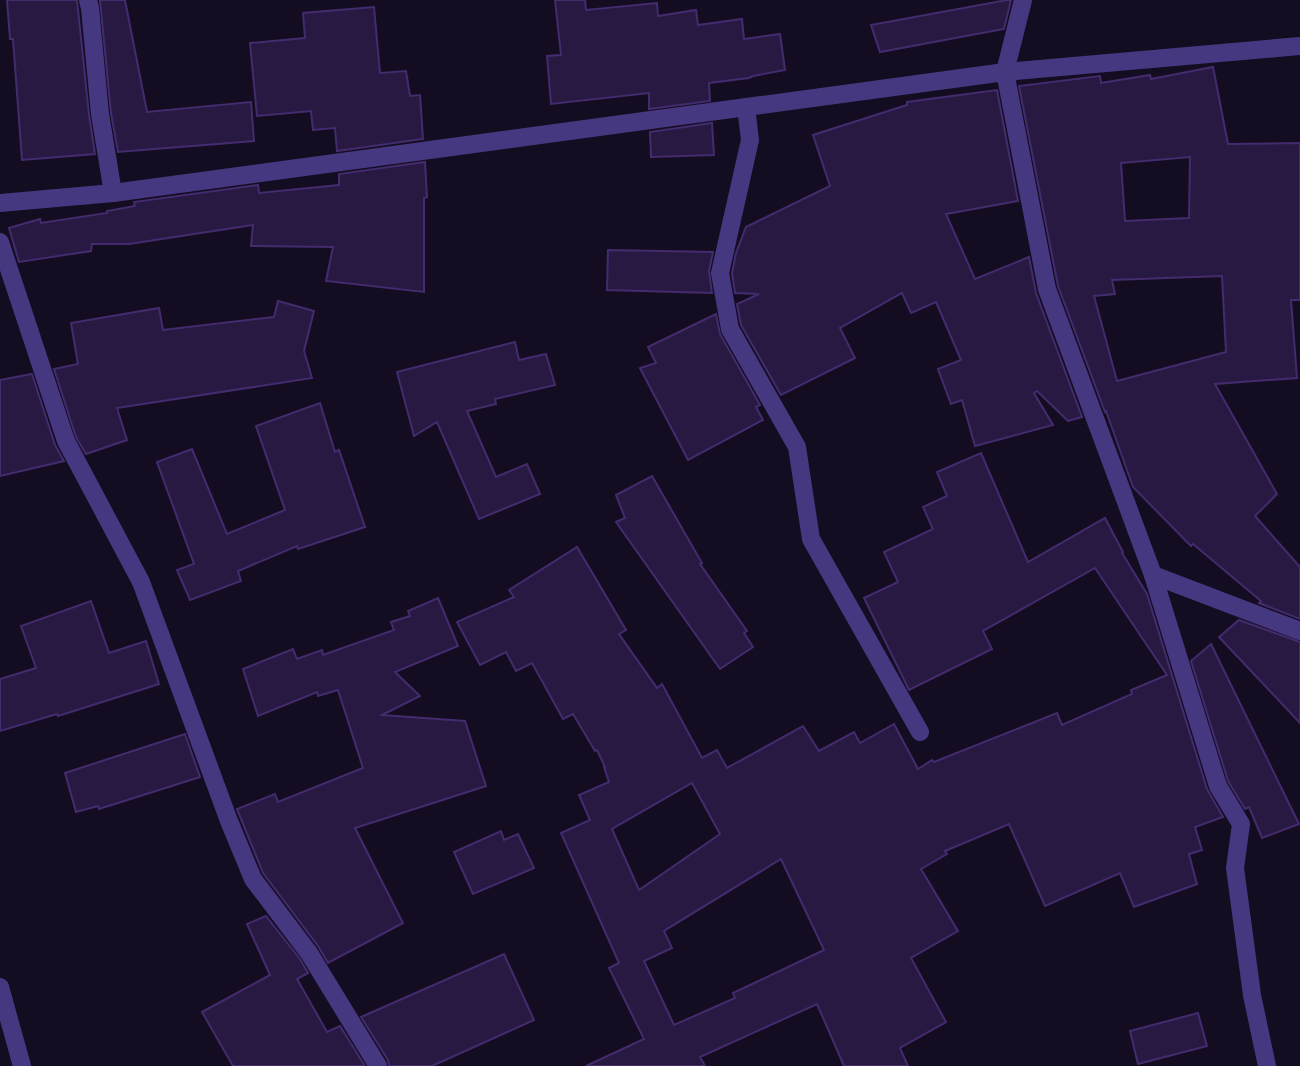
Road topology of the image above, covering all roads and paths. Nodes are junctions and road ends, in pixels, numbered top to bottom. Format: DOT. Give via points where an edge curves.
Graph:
graph roads {
  1 [pos="88,0"];
  2 [pos="1023,0"];
  3 [pos="1300,46"];
  4 [pos="1005,72"];
  5 [pos="746,107"];
  6 [pos="113,193"];
  7 [pos="0,203"];
  8 [pos="0,242"];
  9 [pos="1153,575"];
  10 [pos="1300,631"];
  11 [pos="920,732"];
  12 [pos="0,988"];
  13 [pos="22,1066"];
  14 [pos="378,1066"];
  15 [pos="1267,1066"];
  1 -- 6 [label="street"];
  2 -- 4 [label="street"];
  3 -- 4 [label="street"];
  4 -- 5 [label="street"];
  4 -- 9 [label="street" via="1047,289"];
  5 -- 6 [label="street"];
  5 -- 11 [label="street" via="750,140 720,273 730,329 797,447 811,539"];
  6 -- 7 [label="street"];
  8 -- 14 [label="street" via="66,441 141,582 253,879 309,953"];
  9 -- 10 [label="street"];
  9 -- 15 [label="street" via="1218,786 1241,824 1235,868"];
  12 -- 13 [label="street"];
}
